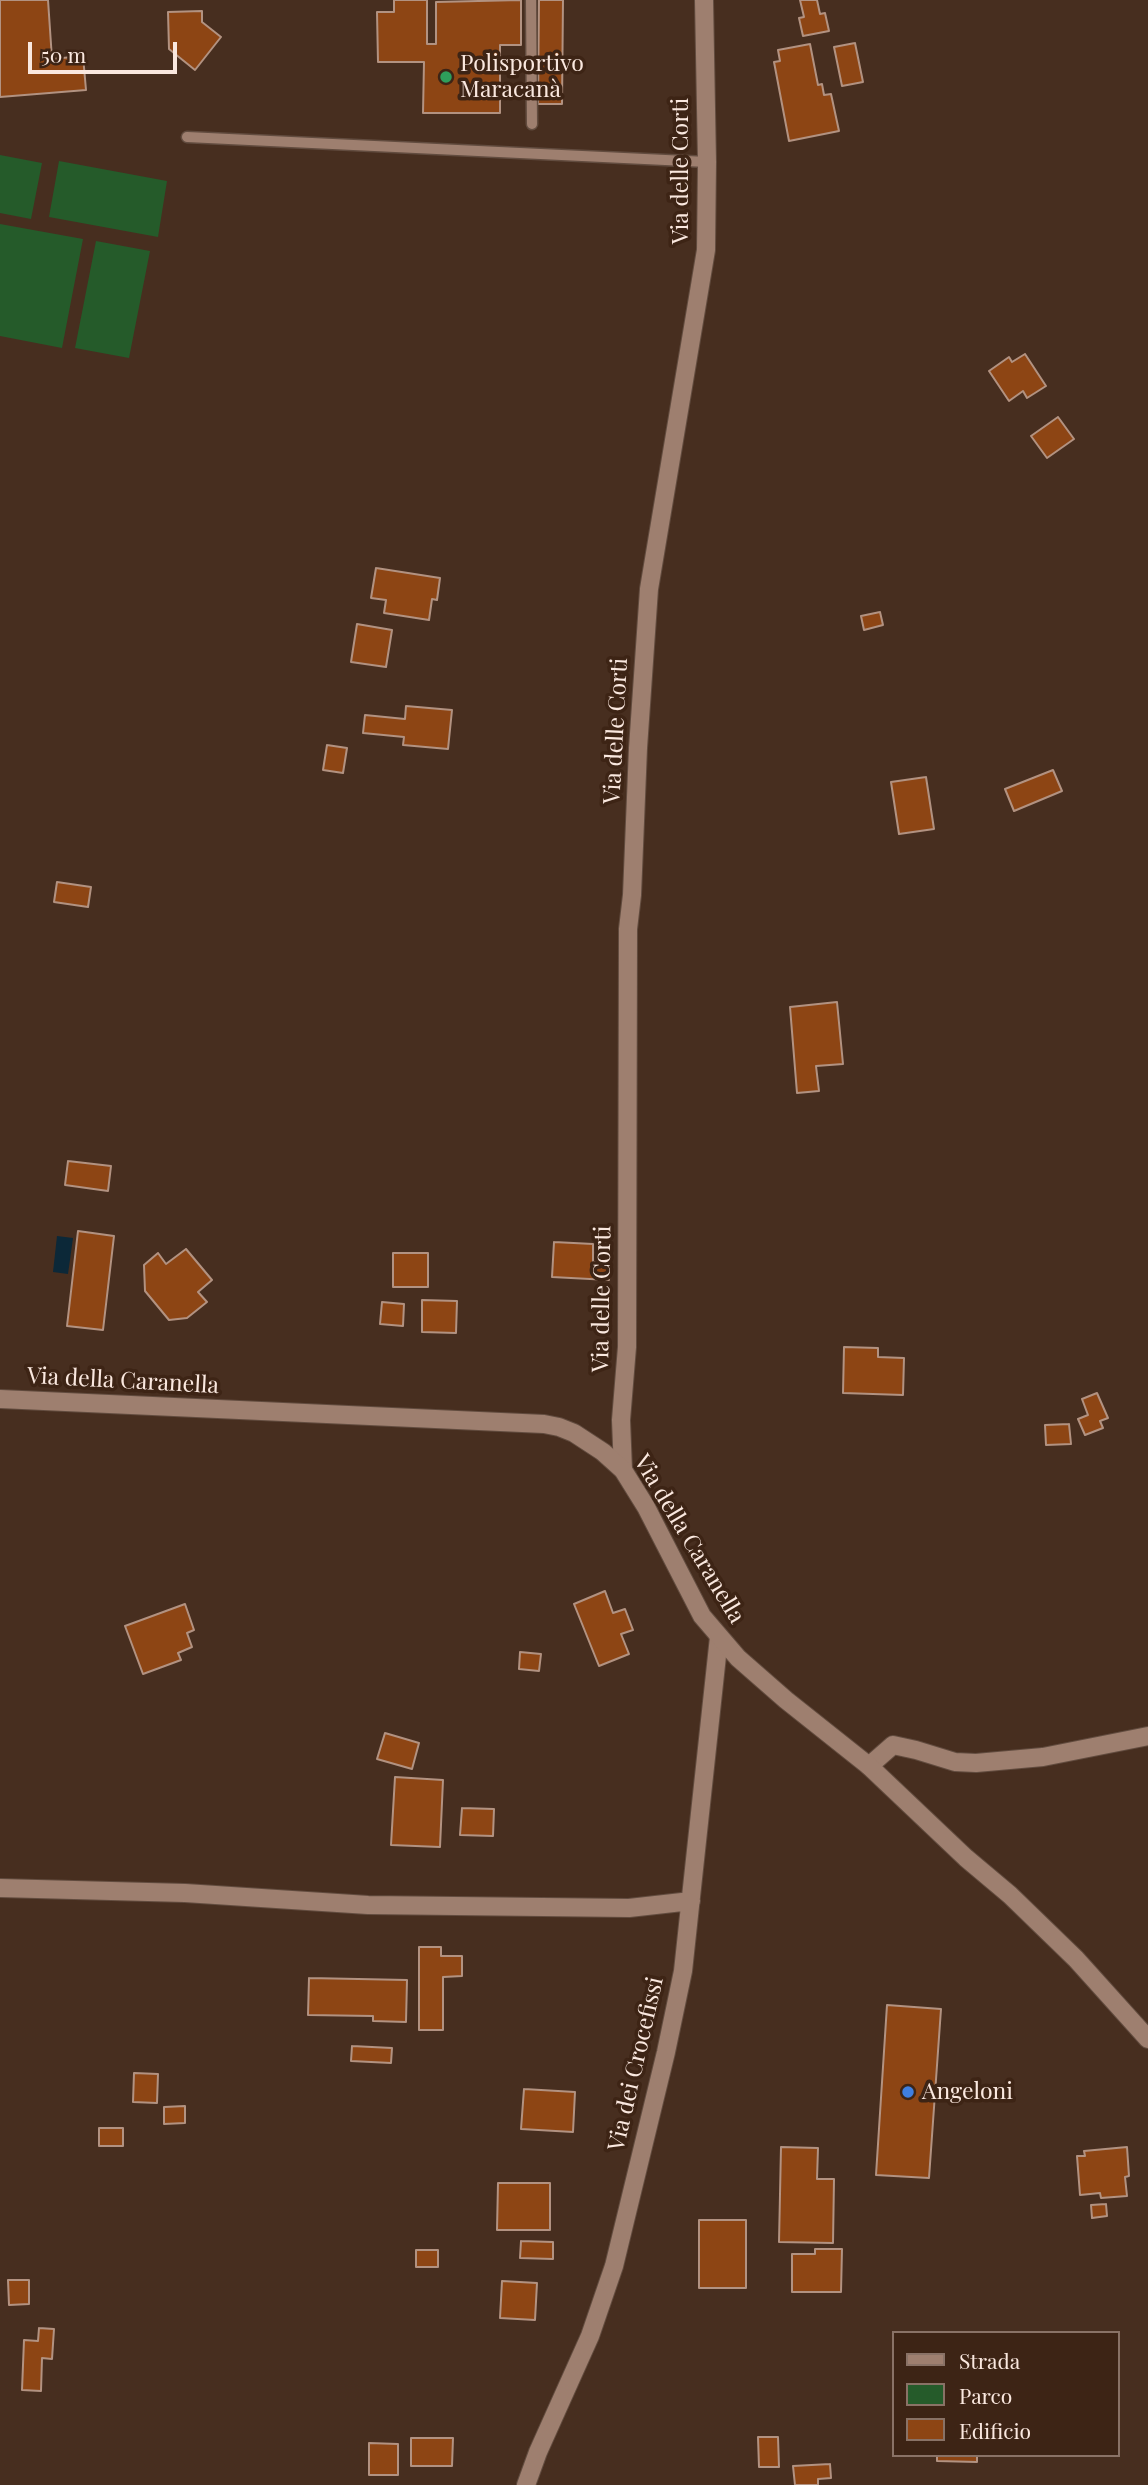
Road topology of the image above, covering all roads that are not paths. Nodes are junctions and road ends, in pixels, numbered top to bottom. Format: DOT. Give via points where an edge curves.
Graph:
graph roads {
  1 [pos="531,0"];
  2 [pos="704,0"];
  3 [pos="532,124"];
  4 [pos="187,137"];
  5 [pos="707,162"];
  6 [pos="0,1399"];
  7 [pos="623,1470"];
  8 [pos="719,1637"];
  9 [pos="1148,1736"];
  10 [pos="869,1766"];
  11 [pos="0,1888"];
  12 [pos="691,1901"];
  13 [pos="1148,2039"];
  14 [pos="526,2485"];
  1 -- 3 [label="lane"];
  2 -- 5 [label="street, Via delle Corti"];
  4 -- 5 [label="lane"];
  5 -- 7 [label="street, Via delle Corti" via="706,250 649,589 638,748 628,929"];
  6 -- 7 [label="street, Via della Caranella" via="552,1425 574,1433"];
  7 -- 8 [label="street, Via della Caranella" via="702,1616"];
  8 -- 10 [label="street, Via della Caranella" via="756,1675"];
  8 -- 12 [label="street, Via dei Crocefissi"];
  9 -- 10 [label="street" via="1043,1757 976,1763 892,1745"];
  10 -- 13 [label="street, Via della Caranella" via="1054,1937"];
  11 -- 12 [label="street" via="368,1905 629,1908"];
  12 -- 14 [label="street, Via dei Crocefissi" via="683,1971 666,2052 614,2266"];
}
